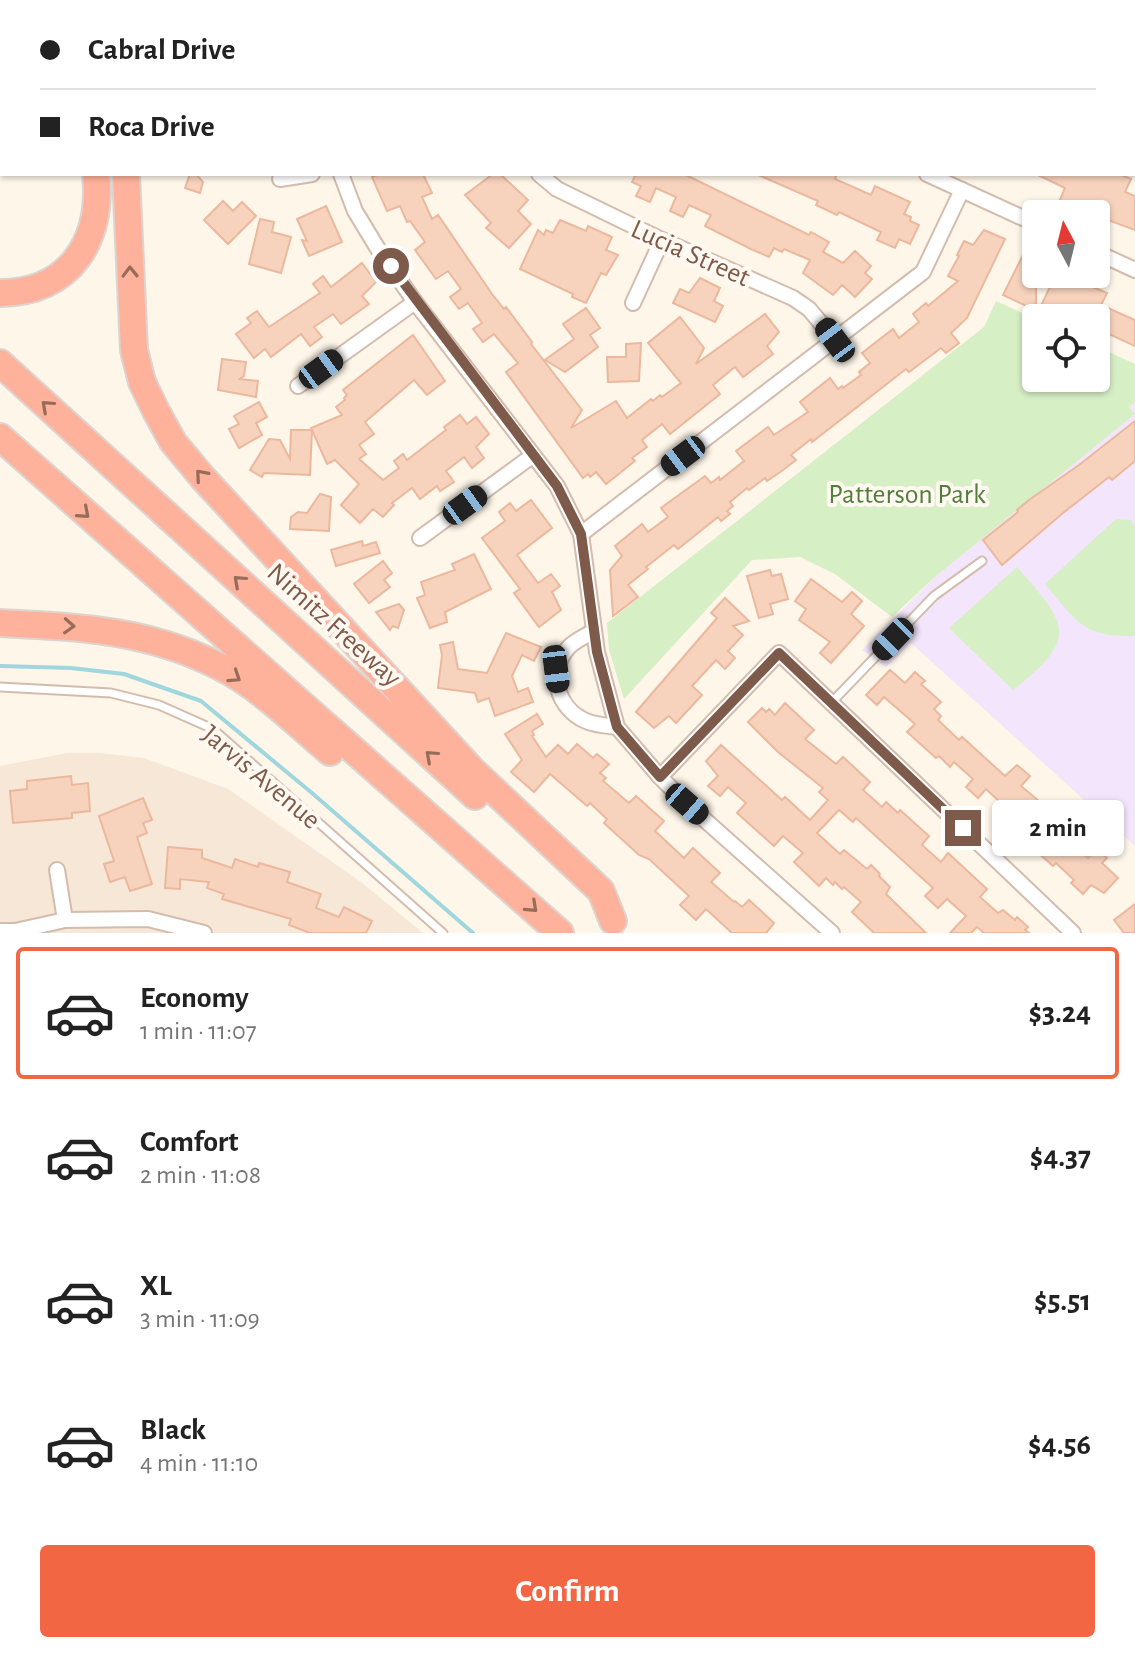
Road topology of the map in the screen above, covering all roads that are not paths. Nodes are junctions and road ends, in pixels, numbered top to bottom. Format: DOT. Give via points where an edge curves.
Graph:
graph roads {
  1 [pos="96,176"];
  2 [pos="126,176"];
  3 [pos="299,176"];
  4 [pos="342,176"];
  5 [pos="541,176"];
  6 [pos="931,176"];
  7 [pos="280,179"];
  8 [pos="962,190"];
  9 [pos="1022,218"];
  10 [pos="662,240"];
  11 [pos="1110,258"];
  12 [pos="1135,270"];
  13 [pos="0,293"];
  14 [pos="415,302"];
  15 [pos="633,303"];
  16 [pos="835,340"];
  17 [pos="0,363"];
  18 [pos="298,386"];
  19 [pos="0,440"];
  20 [pos="532,456"];
  21 [pos="581,534"];
  22 [pos="420,538"];
  23 [pos="982,561"];
  24 [pos="0,623"];
  25 [pos="594,631"];
  26 [pos="0,687"];
  27 [pos="831,703"];
  28 [pos="617,727"];
  29 [pos="660,777"];
  30 [pos="57,870"];
  31 [pos="503,880"];
  32 [pos="65,920"];
  33 [pos="620,927"];
  34 [pos="0,931"];
  35 [pos="204,933"];
  36 [pos="443,933"];
  37 [pos="560,933"];
  38 [pos="832,933"];
  39 [pos="1073,933"];
  1 -- 13 [label="highway" via="99,200 82,252 43,285"];
  33 -- 2 [label="highway, one-way" via="601,891 472,770 173,442 142,382 134,350"];
  3 -- 7 [label="street"];
  4 -- 14 [label="street" via="355,211"];
  5 -- 10 [label="street, Lucia Street" via="557,189"];
  6 -- 8 [label="street"];
  8 -- 9 [label="street"];
  8 -- 16 [label="street" via="923,272"];
  10 -- 15 [label="street"];
  10 -- 16 [label="street, Lucia Street" via="793,298"];
  11 -- 12 [label="street"];
  14 -- 18 [label="street"];
  14 -- 20 [label="street"];
  16 -- 21 [label="street"];
  33 -- 17 [label="highway, Nimitz Freeway, one-way"];
  19 -- 31 [label="highway, one-way"];
  20 -- 21 [label="street" via="557,486"];
  20 -- 22 [label="street"];
  21 -- 25 [label="street"];
  23 -- 27 [label="lane" via="934,596"];
  24 -- 31 [label="highway, one-way" via="138,635 232,673"];
  25 -- 28 [label="street"];
  25 -- 28 [label="street" via="568,647 556,669 558,692 567,709 588,722"];
  26 -- 36 [label="lane, Jarvis Avenue" via="111,693 159,705 213,729"];
  27 -- 29 [label="street" via="779,653"];
  27 -- 39 [label="street"];
  28 -- 29 [label="street"];
  29 -- 38 [label="street"];
  30 -- 32 [label="street"];
  31 -- 37 [label="highway, one-way"];
  32 -- 34 [label="street"];
  32 -- 35 [label="street" via="148,919"];
}
